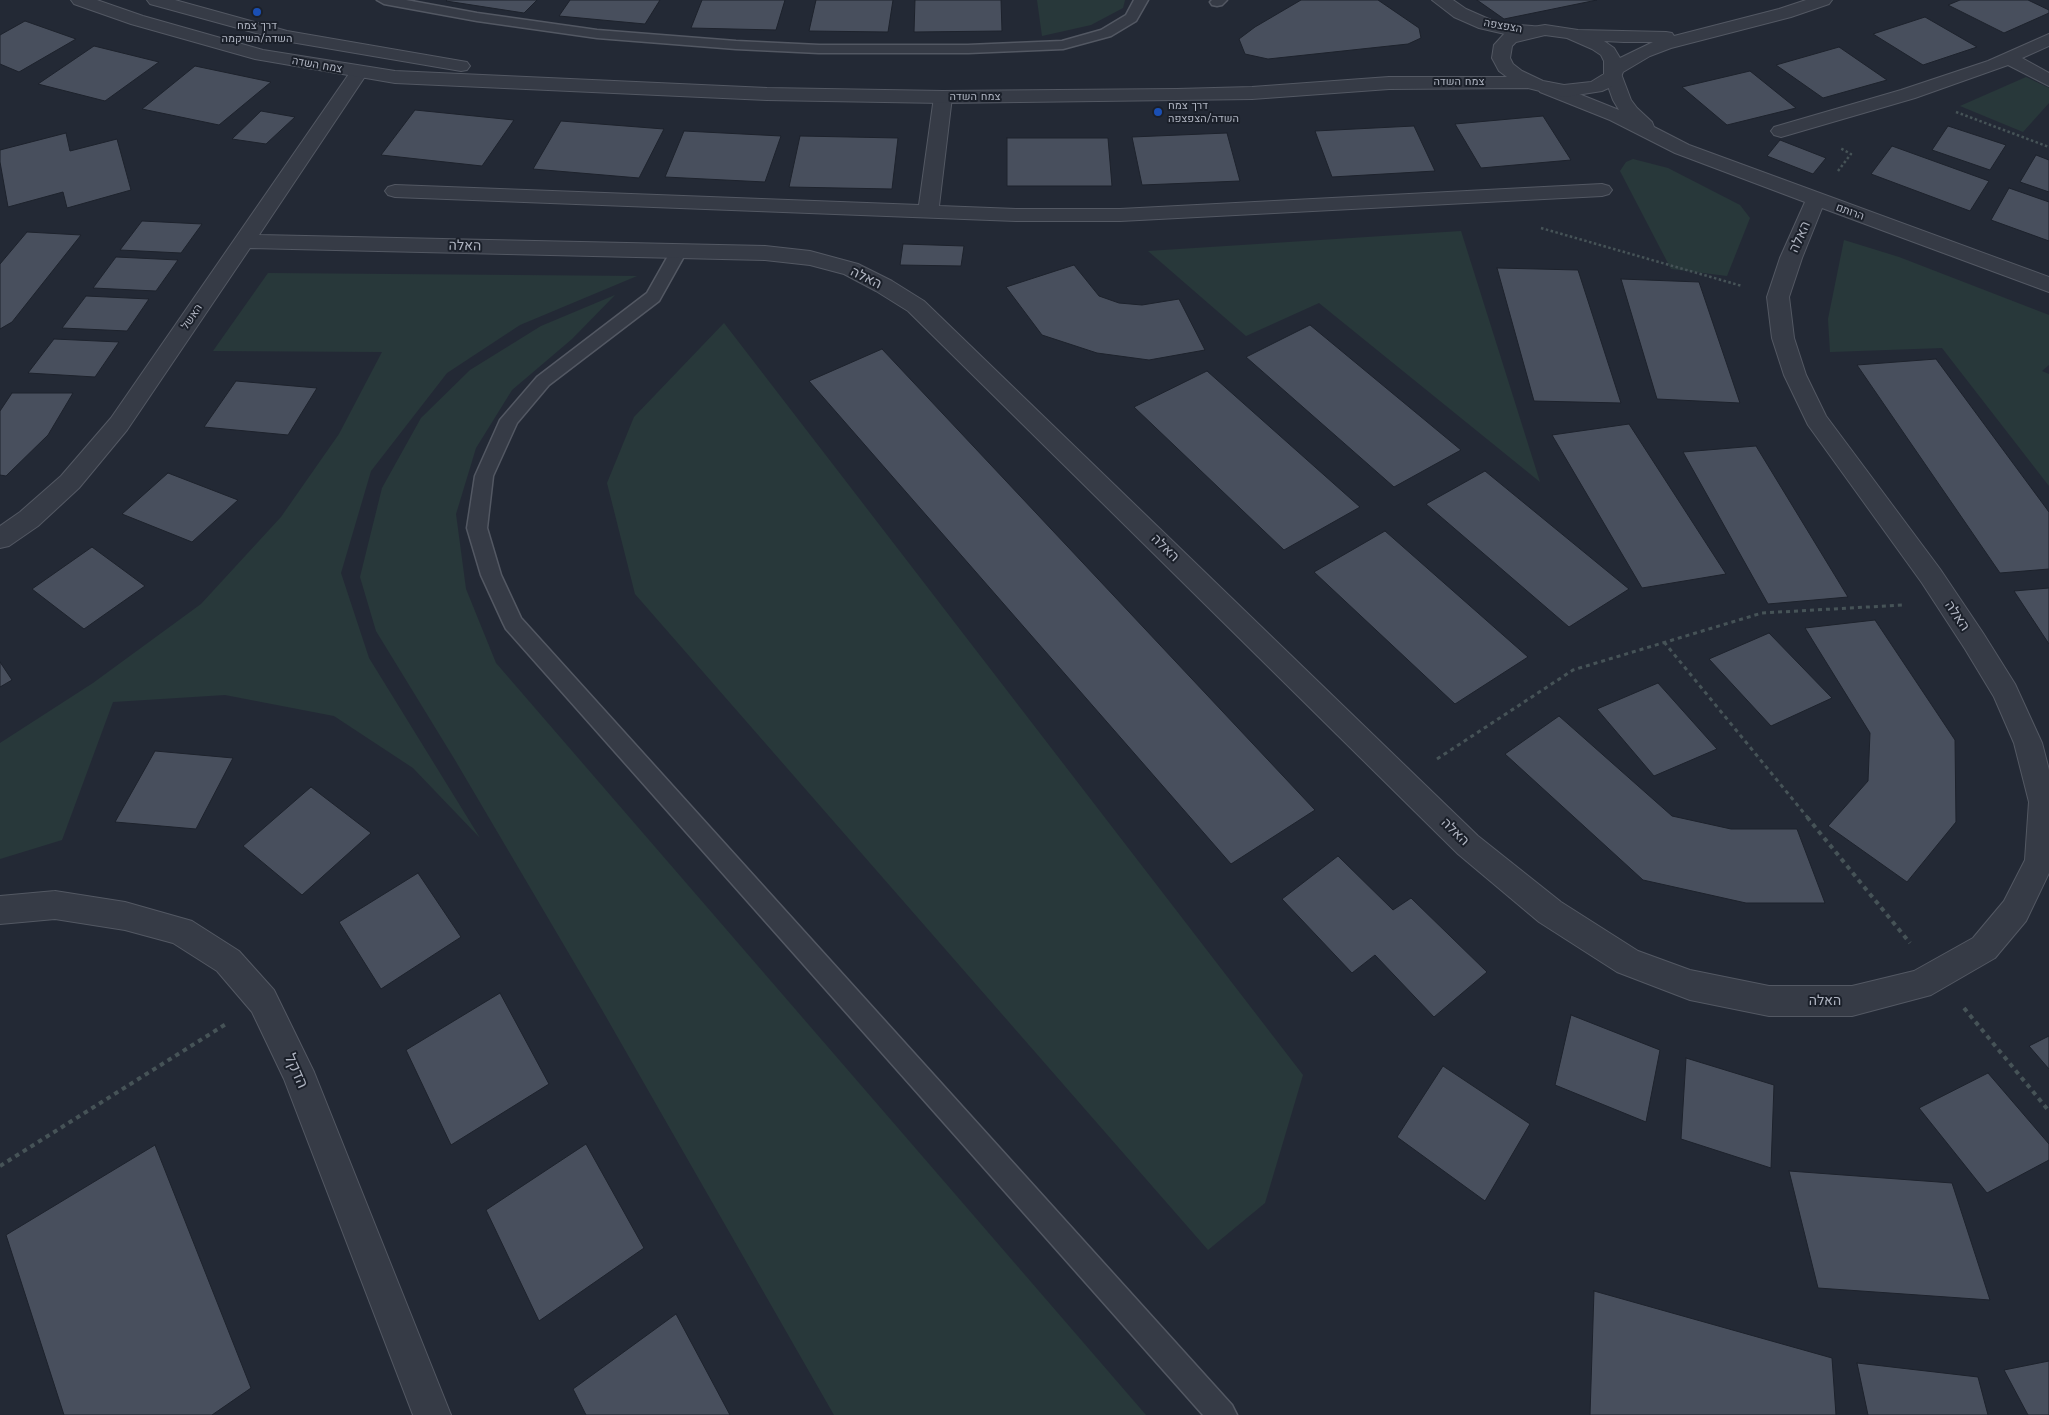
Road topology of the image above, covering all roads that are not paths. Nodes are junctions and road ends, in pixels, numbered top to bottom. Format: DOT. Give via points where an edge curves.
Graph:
graph roads {
  1 [pos="80,0"];
  2 [pos="156,0"];
  3 [pos="384,0"];
  4 [pos="1141,0"];
  5 [pos="1823,0"];
  6 [pos="1444,2"];
  7 [pos="1532,31"];
  8 [pos="1710,32"];
  9 [pos="1571,33"];
  10 [pos="2049,39"];
  11 [pos="2008,58"];
  12 [pos="1488,60"];
  13 [pos="359,72"];
  14 [pos="1614,72"];
  15 [pos="2049,80"];
  16 [pos="1389,82"];
  17 [pos="1528,83"];
  18 [pos="561,84"];
  19 [pos="1547,88"];
  20 [pos="943,97"];
  21 [pos="1789,129"];
  22 [pos="1653,134"];
  23 [pos="1602,190"];
  24 [pos="395,192"];
  25 [pos="1816,199"];
  26 [pos="928,212"];
  27 [pos="244,241"];
  28 [pos="679,251"];
  29 [pos="2049,285"];
  30 [pos="0,539"];
  31 [pos="0,910"];
  32 [pos="432,1415"];
  33 [pos="1222,1415"];
  1 -- 13 [label="street, צמח השדה" via="137,20 261,55"];
  2 -- 18 [label="street, צמח השדה" via="285,36"];
  3 -- 4 [label="lane" via="597,34 819,49 1063,45 1106,33 1130,18"];
  5 -- 8 [label="street"];
  6 -- 7 [label="street, הצפצפה" via="1485,24"];
  6 -- 12 [label="street, הצפצפה" via="1486,37"];
  7 -- 9 [label="street, הצפצפה"];
  7 -- 12 [label="street" via="1510,38"];
  8 -- 9 [label="street" via="1657,37"];
  8 -- 14 [label="street" via="1644,52"];
  9 -- 14 [label="street, הרותם" via="1608,52"];
  10 -- 11 [label="street"];
  11 -- 15 [label="street"];
  11 -- 21 [label="street" via="1908,94"];
  12 -- 16 [label="street, צמח השדה"];
  12 -- 17 [label="street, הצפצפה" via="1506,67"];
  13 -- 18 [label="street, צמח השדה" via="395,77"];
  13 -- 27 [label="street, האשל"];
  14 -- 19 [label="street" via="1606,82 1595,87 1564,91"];
  14 -- 22 [label="street, הרותם" via="1622,100"];
  16 -- 17 [label="street, צמח השדה"];
  16 -- 20 [label="street, צמח השדה" via="1252,93"];
  17 -- 19 [label="street"];
  18 -- 20 [label="street, צמח השדה" via="766,94"];
  19 -- 22 [label="street, הרותם"];
  20 -- 26 [label="street"];
  22 -- 25 [label="street, הרותם" via="1682,149"];
  23 -- 26 [label="street" via="1214,212 1016,215"];
  24 -- 26 [label="street"];
  25 -- 28 [label="street, האלה" via="1778,297 1783,338 1795,375 1816,419 1925,568 2005,692 2028,743 2043,802 2040,861 2015,911 1984,948 1920,984 1852,1001 1769,1001 1681,982 1628,962 1550,912 1468,845 916,306 851,269 810,258 765,253"];
  25 -- 29 [label="street, הרותם"];
  27 -- 28 [label="street, האלה"];
  27 -- 30 [label="street, האשל" via="119,424 70,482"];
  28 -- 33 [label="lane" via="652,297 543,381 509,420 487,468 476,528 491,575 513,623"];
  31 -- 32 [label="street, הדקל" via="55,905 125,916 181,931 228,962 263,1001 298,1072"];
}
